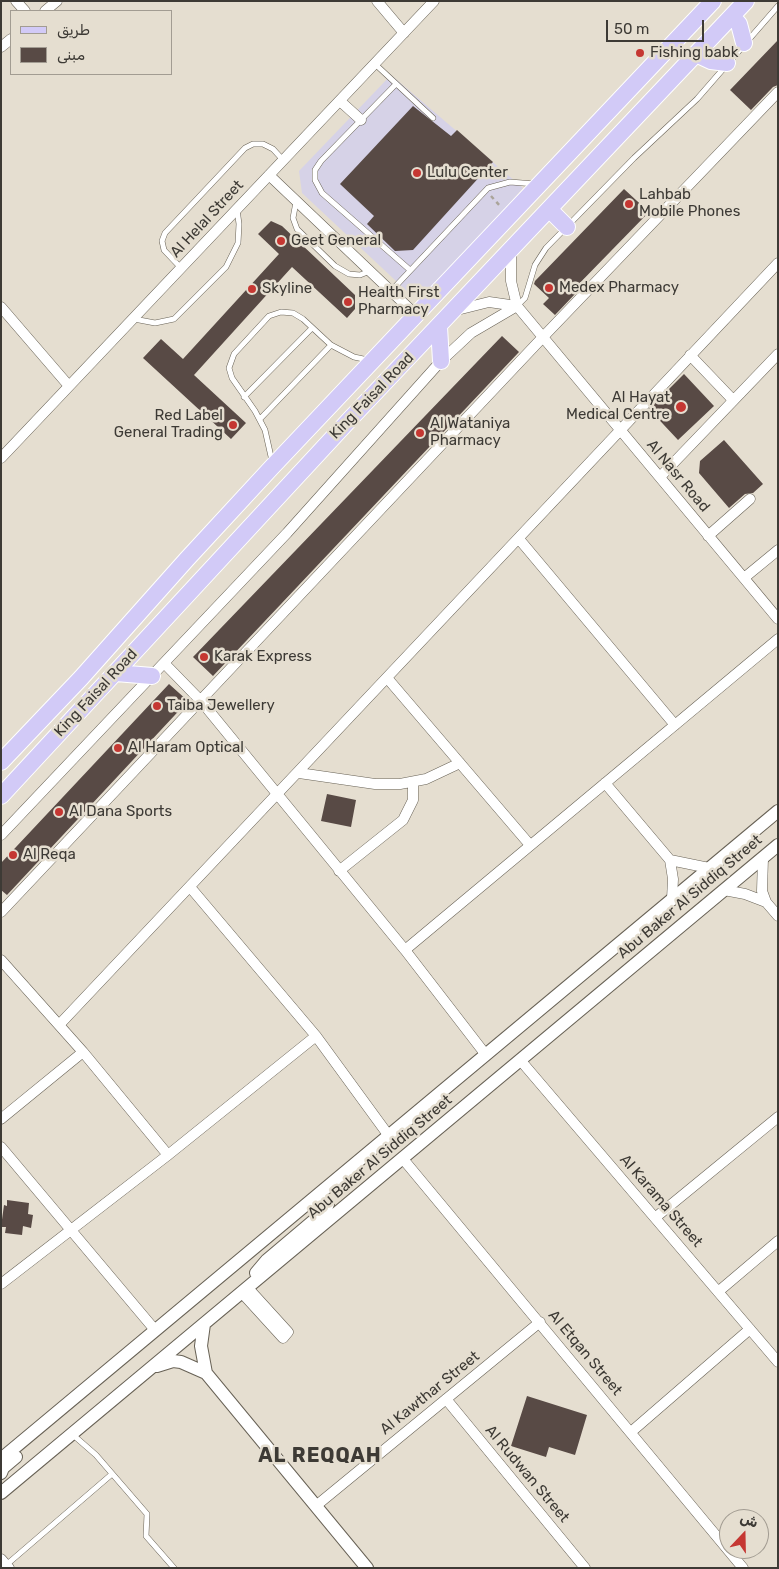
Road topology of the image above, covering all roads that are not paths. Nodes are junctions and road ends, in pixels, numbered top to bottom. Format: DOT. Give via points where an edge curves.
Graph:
graph roads {
  1 [pos="57,1"];
  2 [pos="377,1"];
  3 [pos="434,1"];
  4 [pos="713,1"];
  5 [pos="746,1"];
  6 [pos="778,6"];
  7 [pos="45,10"];
  8 [pos="732,16"];
  9 [pos="404,33"];
  10 [pos="744,43"];
  11 [pos="696,54"];
  12 [pos="727,63"];
  13 [pos="375,64"];
  14 [pos="396,84"];
  15 [pos="778,92"];
  16 [pos="340,101"];
  17 [pos="433,118"];
  18 [pos="361,120"];
  19 [pos="283,160"];
  20 [pos="269,175"];
  21 [pos="539,184"];
  22 [pos="296,201"];
  23 [pos="237,209"];
  24 [pos="549,209"];
  25 [pos="567,227"];
  26 [pos="511,249"];
  27 [pos="778,263"];
  28 [pos="181,268"];
  29 [pos="410,270"];
  30 [pos="370,271"];
  31 [pos="391,291"];
  32 [pos="517,306"];
  33 [pos="1,307"];
  34 [pos="453,311"];
  35 [pos="415,314"];
  36 [pos="133,319"];
  37 [pos="439,326"];
  38 [pos="312,328"];
  39 [pos="543,337"];
  40 [pos="331,345"];
  41 [pos="778,354"];
  42 [pos="690,355"];
  43 [pos="371,361"];
  44 [pos="441,361"];
  45 [pos="69,386"];
  46 [pos="244,397"];
  47 [pos="733,400"];
  48 [pos="260,419"];
  49 [pos="621,431"];
  50 [pos="1,458"];
  51 [pos="272,467"];
  52 [pos="660,477"];
  53 [pos="750,499"];
  54 [pos="708,536"];
  55 [pos="519,539"];
  56 [pos="778,550"];
  57 [pos="744,578"];
  58 [pos="778,619"];
  59 [pos="778,639"];
  60 [pos="164,663"];
  61 [pos="116,673"];
  62 [pos="152,676"];
  63 [pos="388,679"];
  64 [pos="201,701"];
  65 [pos="675,725"];
  66 [pos="1,761"];
  67 [pos="460,763"];
  68 [pos="298,773"];
  69 [pos="1,782"];
  70 [pos="413,782"];
  71 [pos="605,783"];
  72 [pos="1,796"];
  73 [pos="277,796"];
  74 [pos="778,811"];
  75 [pos="1,835"];
  76 [pos="530,845"];
  77 [pos="778,845"];
  78 [pos="762,858"];
  79 [pos="670,860"];
  80 [pos="709,868"];
  81 [pos="339,871"];
  82 [pos="190,887"];
  83 [pos="724,890"];
  84 [pos="672,899"];
  85 [pos="766,902"];
  86 [pos="1,912"];
  87 [pos="778,916"];
  88 [pos="405,950"];
  89 [pos="1,960"];
  90 [pos="59,1025"];
  91 [pos="316,1036"];
  92 [pos="83,1052"];
  93 [pos="486,1055"];
  94 [pos="521,1061"];
  95 [pos="778,1117"];
  96 [pos="1,1119"];
  97 [pos="389,1136"];
  98 [pos="1,1147"];
  99 [pos="168,1155"];
  100 [pos="403,1159"];
  101 [pos="309,1202"];
  102 [pos="656,1217"];
  103 [pos="70,1231"];
  104 [pos="778,1241"];
  105 [pos="1,1284"];
  106 [pos="719,1291"];
  107 [pos="242,1292"];
  108 [pos="540,1322"];
  109 [pos="204,1324"];
  110 [pos="750,1329"];
  111 [pos="155,1330"];
  112 [pos="778,1362"];
  113 [pos="152,1367"];
  114 [pos="206,1372"];
  115 [pos="81,1392"];
  116 [pos="446,1399"];
  117 [pos="631,1432"];
  118 [pos="72,1434"];
  119 [pos="1,1459"];
  120 [pos="1,1474"];
  121 [pos="112,1474"];
  122 [pos="15,1481"];
  123 [pos="1,1493"];
  124 [pos="316,1505"];
  125 [pos="5,1565"];
  126 [pos="174,1568"];
  127 [pos="367,1568"];
  128 [pos="585,1568"];
  129 [pos="743,1568"];
  1 -- 7 [label="street"];
  2 -- 9 [label="street"];
  3 -- 9 [label="street, Al Helal Street"];
  4 -- 21 [label="main road, King Faisal Road"];
  5 -- 8 [label="main road, King Faisal Road"];
  6 -- 10 [label="lane"];
  8 -- 10 [label="main road" via="739,24"];
  8 -- 11 [label="main road, King Faisal Road"];
  9 -- 13 [label="street, Al Helal Street"];
  10 -- 12 [label="lane"];
  11 -- 12 [label="main road"];
  11 -- 24 [label="main road, King Faisal Road"];
  12 -- 25 [label="lane" via="697,99"];
  13 -- 14 [label="lane"];
  13 -- 16 [label="street, Al Helal Street"];
  14 -- 17 [label="lane"];
  14 -- 18 [label="lane"];
  15 -- 39 [label="street"];
  16 -- 18 [label="street"];
  16 -- 19 [label="street, Al Helal Street"];
  18 -- 29 [label="lane" via="318,165 316,185"];
  19 -- 20 [label="street, Al Helal Street"];
  19 -- 28 [label="lane" via="263,144 245,148 165,233 162,241 164,250"];
  20 -- 22 [label="street"];
  20 -- 23 [label="street, Al Helal Street"];
  21 -- 29 [label="lane" via="510,182 488,188"];
  21 -- 35 [label="main road, King Faisal Road"];
  22 -- 30 [label="street"];
  22 -- 30 [label="lane" via="293,218 297,229 335,266 354,275"];
  23 -- 28 [label="street, Al Helal Street"];
  23 -- 36 [label="lane" via="240,224 238,243 226,267 174,318 154,323"];
  24 -- 25 [label="main road"];
  24 -- 26 [label="main road, King Faisal Road"];
  25 -- 32 [label="lane" via="540,256 527,293"];
  26 -- 32 [label="street, Al Nasr Road" via="511,281"];
  26 -- 34 [label="main road, King Faisal Road"];
  27 -- 42 [label="street"];
  28 -- 36 [label="street, Al Helal Street"];
  29 -- 31 [label="lane"];
  30 -- 31 [label="street"];
  31 -- 35 [label="street"];
  32 -- 34 [label="street" via="489,302"];
  32 -- 39 [label="street, Al Nasr Road"];
  32 -- 44 [label="street" via="471,332"];
  33 -- 45 [label="street"];
  34 -- 37 [label="main road, King Faisal Road"];
  35 -- 43 [label="main road, King Faisal Road"];
  36 -- 45 [label="street, Al Helal Street"];
  37 -- 44 [label="main road"];
  37 -- 61 [label="main road, King Faisal Road"];
  38 -- 40 [label="lane"];
  38 -- 46 [label="lane"];
  38 -- 46 [label="lane" via="293,312 270,316 234,354 230,363 232,378"];
  39 -- 49 [label="street, Al Nasr Road"];
  39 -- 64 [label="street"];
  40 -- 43 [label="lane" via="354,357"];
  40 -- 48 [label="lane"];
  41 -- 47 [label="street"];
  42 -- 47 [label="street"];
  42 -- 49 [label="street"];
  43 -- 51 [label="main road, King Faisal Road"];
  44 -- 60 [label="street"];
  45 -- 50 [label="street, Al Helal Street"];
  46 -- 48 [label="lane"];
  47 -- 52 [label="street"];
  48 -- 51 [label="lane" via="269,442"];
  49 -- 52 [label="street, Al Nasr Road"];
  49 -- 55 [label="street"];
  51 -- 66 [label="main road, King Faisal Road" via="81,678"];
  52 -- 54 [label="street, Al Nasr Road"];
  53 -- 54 [label="street"];
  54 -- 57 [label="street, Al Nasr Road"];
  55 -- 63 [label="street"];
  55 -- 65 [label="street"];
  56 -- 57 [label="street"];
  57 -- 58 [label="street, Al Nasr Road"];
  59 -- 65 [label="street"];
  60 -- 62 [label="street"];
  60 -- 64 [label="street"];
  61 -- 62 [label="main road"];
  61 -- 72 [label="main road, King Faisal Road"];
  62 -- 75 [label="street"];
  63 -- 67 [label="street"];
  63 -- 68 [label="street"];
  64 -- 73 [label="street"];
  64 -- 86 [label="street"];
  65 -- 71 [label="street"];
  66 -- 69 [label="main road" via="8,770"];
  67 -- 70 [label="street" via="438,775"];
  67 -- 76 [label="street"];
  68 -- 70 [label="street" via="375,784"];
  68 -- 73 [label="street"];
  70 -- 81 [label="street" via="413,800 403,820"];
  71 -- 76 [label="street"];
  71 -- 79 [label="street"];
  73 -- 81 [label="street"];
  73 -- 82 [label="street"];
  74 -- 80 [label="street, Abu Baker Al Siddiq Street"];
  76 -- 88 [label="street"];
  77 -- 78 [label="street, Abu Baker Al Siddiq Street"];
  78 -- 83 [label="street, Abu Baker Al Siddiq Street"];
  78 -- 85 [label="street" via="761,880"];
  79 -- 80 [label="street"];
  79 -- 84 [label="street"];
  80 -- 84 [label="street, Abu Baker Al Siddiq Street"];
  81 -- 88 [label="street"];
  82 -- 90 [label="street"];
  82 -- 91 [label="street"];
  83 -- 85 [label="street"];
  83 -- 94 [label="street, Abu Baker Al Siddiq Street"];
  84 -- 93 [label="street, Abu Baker Al Siddiq Street"];
  85 -- 87 [label="street"];
  88 -- 93 [label="street"];
  89 -- 90 [label="street"];
  90 -- 92 [label="street"];
  91 -- 97 [label="street"];
  91 -- 99 [label="street"];
  92 -- 96 [label="street"];
  92 -- 99 [label="street"];
  93 -- 97 [label="street, Abu Baker Al Siddiq Street"];
  94 -- 100 [label="street, Abu Baker Al Siddiq Street"];
  94 -- 102 [label="street, Al Karama Street"];
  95 -- 102 [label="street"];
  97 -- 101 [label="street, Abu Baker Al Siddiq Street"];
  98 -- 103 [label="street"];
  99 -- 103 [label="street"];
  100 -- 107 [label="street, Abu Baker Al Siddiq Street"];
  100 -- 108 [label="street, Al Etqan Street"];
  101 -- 107 [label="street" via="323,1198 328,1204 325,1211 267,1260"];
  101 -- 111 [label="street, Abu Baker Al Siddiq Street"];
  102 -- 106 [label="street, Al Karama Street"];
  103 -- 105 [label="street"];
  103 -- 111 [label="street"];
  104 -- 106 [label="street"];
  106 -- 110 [label="street, Al Karama Street"];
  107 -- 107 [label="street" via="288,1332 283,1338"];
  107 -- 109 [label="street, Abu Baker Al Siddiq Street"];
  108 -- 116 [label="street, Al Kawthar Street"];
  108 -- 117 [label="street, Al Etqan Street"];
  109 -- 113 [label="street, Abu Baker Al Siddiq Street"];
  109 -- 114 [label="street" via="201,1346"];
  110 -- 112 [label="street, Al Karama Street"];
  110 -- 117 [label="street"];
  111 -- 115 [label="street, Abu Baker Al Siddiq Street"];
  113 -- 114 [label="street" via="173,1361"];
  113 -- 118 [label="street, Abu Baker Al Siddiq Street"];
  114 -- 124 [label="street"];
  115 -- 119 [label="street, Abu Baker Al Siddiq Street"];
  115 -- 120 [label="street" via="61,1418 3,1468"];
  116 -- 124 [label="street, Al Kawthar Street"];
  116 -- 128 [label="street, Al Rudwan Street"];
  117 -- 129 [label="street, Al Etqan Street"];
  118 -- 121 [label="lane"];
  118 -- 122 [label="street, Abu Baker Al Siddiq Street"];
  120 -- 122 [label="street" via="6,1481"];
  121 -- 125 [label="lane"];
  121 -- 126 [label="lane" via="147,1514 146,1536"];
  122 -- 123 [label="street, Abu Baker Al Siddiq Street"];
  124 -- 127 [label="street"];
}
